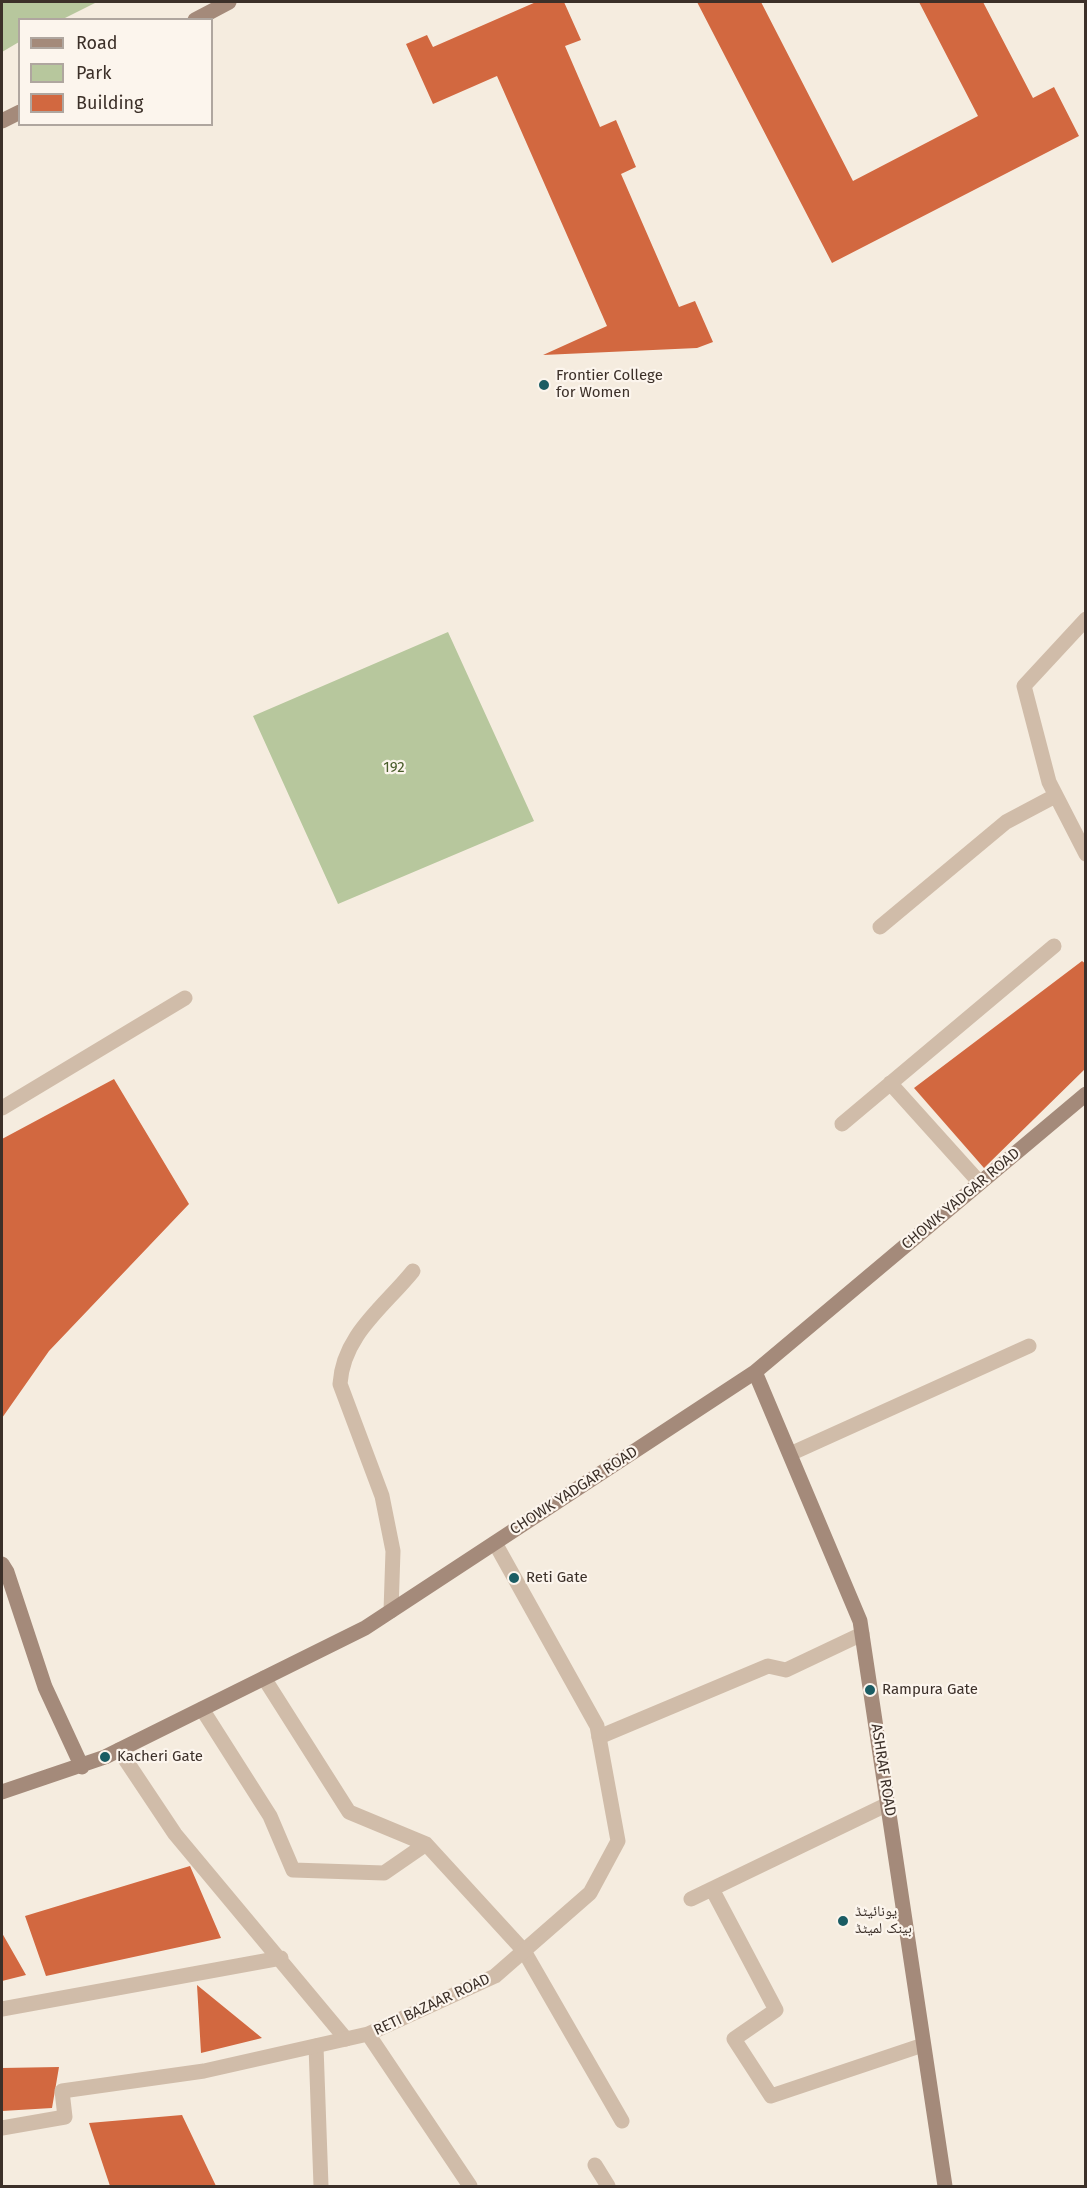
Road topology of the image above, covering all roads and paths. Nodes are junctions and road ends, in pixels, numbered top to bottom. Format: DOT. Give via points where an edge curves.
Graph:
graph roads {
  1 [pos="230,2"];
  2 [pos="199,18"];
  3 [pos="18,113"];
  4 [pos="2,122"];
  5 [pos="1086,619"];
  6 [pos="1055,796"];
  7 [pos="1086,854"];
  8 [pos="880,927"];
  9 [pos="1054,946"];
  10 [pos="185,998"];
  11 [pos="890,1083"];
  12 [pos="1086,1094"];
  13 [pos="2,1108"];
  14 [pos="842,1124"];
  15 [pos="980,1183"];
  16 [pos="413,1271"];
  17 [pos="1029,1346"];
  18 [pos="755,1372"];
  19 [pos="789,1454"];
  20 [pos="495,1543"];
  21 [pos="2,1564"];
  22 [pos="391,1611"];
  23 [pos="862,1634"];
  24 [pos="264,1678"];
  25 [pos="202,1709"];
  26 [pos="599,1737"];
  27 [pos="119,1750"];
  28 [pos="82,1767"];
  29 [pos="2,1792"];
  30 [pos="888,1804"];
  31 [pos="426,1844"];
  32 [pos="712,1889"];
  33 [pos="691,1899"];
  34 [pos="525,1951"];
  35 [pos="281,1958"];
  36 [pos="2,2010"];
  37 [pos="368,2034"];
  38 [pos="346,2039"];
  39 [pos="923,2045"];
  40 [pos="316,2046"];
  41 [pos="622,2121"];
  42 [pos="2,2128"];
  43 [pos="595,2165"];
  44 [pos="321,2187"];
  45 [pos="470,2187"];
  46 [pos="608,2187"];
  47 [pos="945,2187"];
  1 -- 2 [label="street"];
  3 -- 4 [label="street"];
  5 -- 6 [label="street" via="1024,686"];
  6 -- 7 [label="street"];
  6 -- 8 [label="street" via="1006,822"];
  9 -- 11 [label="street"];
  10 -- 13 [label="street"];
  11 -- 14 [label="street"];
  11 -- 15 [label="street"];
  12 -- 15 [label="street, CHOWK YADGAR ROAD"];
  15 -- 18 [label="street, CHOWK YADGAR ROAD"];
  16 -- 22 [label="street" via="359,1331 341,1366 340,1384 382,1496 393,1551"];
  17 -- 19 [label="street"];
  18 -- 19 [label="street, ASHRAF ROAD"];
  18 -- 20 [label="street, CHOWK YADGAR ROAD"];
  19 -- 23 [label="street, ASHRAF ROAD" via="860,1621"];
  20 -- 22 [label="street, CHOWK YADGAR ROAD"];
  20 -- 26 [label="street, RETI BAZAAR ROAD" via="597,1726"];
  21 -- 28 [label="street" via="45,1687"];
  22 -- 24 [label="street, CHOWK YADGAR ROAD"];
  23 -- 26 [label="street" via="786,1670 768,1666"];
  23 -- 30 [label="street, ASHRAF ROAD"];
  24 -- 25 [label="street, CHOWK YADGAR ROAD"];
  24 -- 31 [label="street" via="349,1812"];
  25 -- 27 [label="street, CHOWK YADGAR ROAD"];
  25 -- 31 [label="street" via="270,1816 293,1870 384,1873"];
  26 -- 34 [label="street, RETI BAZAAR ROAD" via="618,1841 590,1893"];
  27 -- 28 [label="street, CHOWK YADGAR ROAD"];
  27 -- 35 [label="street" via="175,1834"];
  28 -- 29 [label="street, CHOWK YADGAR ROAD"];
  30 -- 32 [label="street"];
  30 -- 39 [label="street, ASHRAF ROAD"];
  31 -- 34 [label="street"];
  32 -- 33 [label="street"];
  32 -- 39 [label="street" via="776,2010 734,2039 771,2096"];
  34 -- 37 [label="street, RETI BAZAAR ROAD" via="495,1976"];
  34 -- 41 [label="street"];
  35 -- 36 [label="street"];
  35 -- 38 [label="street"];
  37 -- 38 [label="street, RETI BAZAAR ROAD"];
  37 -- 45 [label="street"];
  38 -- 40 [label="street, RETI BAZAAR ROAD"];
  39 -- 47 [label="street, ASHRAF ROAD"];
  40 -- 42 [label="street, RETI BAZAAR ROAD" via="204,2072 62,2091 65,2117"];
  40 -- 44 [label="street"];
  43 -- 46 [label="street"];
}
